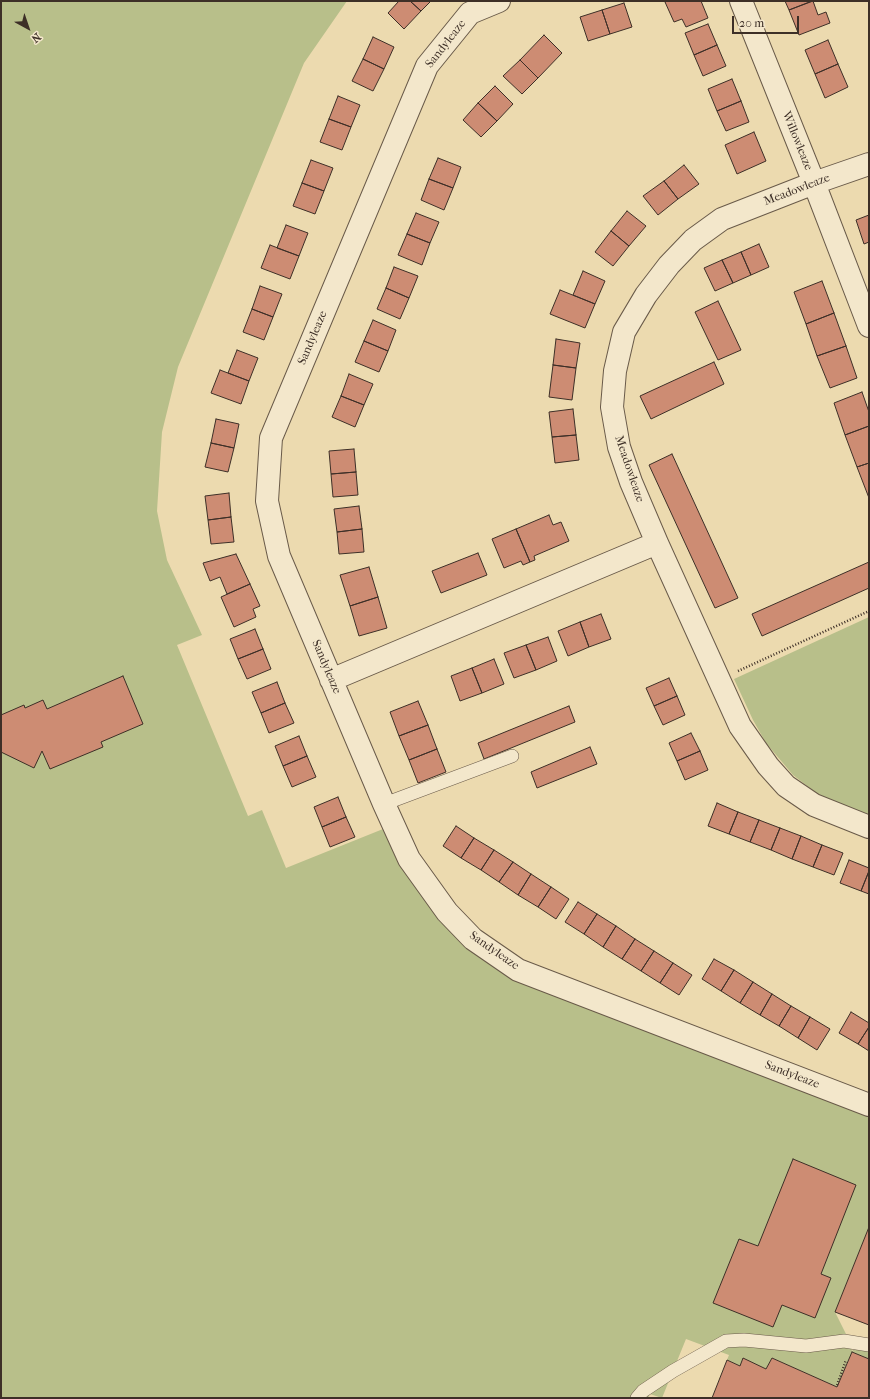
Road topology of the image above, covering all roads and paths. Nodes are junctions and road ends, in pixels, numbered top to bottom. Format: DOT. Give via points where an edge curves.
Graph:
graph roads {
  1 [pos="499,1"];
  2 [pos="741,1"];
  3 [pos="869,164"];
  4 [pos="814,182"];
  5 [pos="869,326"];
  6 [pos="657,543"];
  7 [pos="869,611"];
  8 [pos="331,680"];
  9 [pos="719,680"];
  10 [pos="512,756"];
  11 [pos="384,804"];
  12 [pos="869,827"];
  13 [pos="869,1105"];
  14 [pos="869,1345"];
  15 [pos="637,1398"];
  1 -- 8 [label="street, Sandyleaze" via="470,13 427,66 271,438 267,501 279,556"];
  2 -- 4 [label="street, Willowleaze"];
  3 -- 4 [label="street, Meadowleaze"];
  4 -- 5 [label="street, Willowleaze"];
  4 -- 6 [label="street, Meadowleaze" via="722,219 693,240 669,264 646,295 624,332 615,371 612,407 619,447"];
  6 -- 8 [label="street"];
  6 -- 9 [label="street, Meadowleaze"];
  7 -- 9 [label="path"];
  8 -- 11 [label="street, Sandyleaze"];
  9 -- 12 [label="street, Meadowleaze" via="740,726 768,766 786,786 814,805"];
  10 -- 11 [label="lane"];
  11 -- 13 [label="street, Sandyleaze" via="409,859 447,912 472,939 518,970"];
  14 -- 15 [label="lane" via="844,1341 806,1346 744,1340 726,1341 673,1371"];
}
